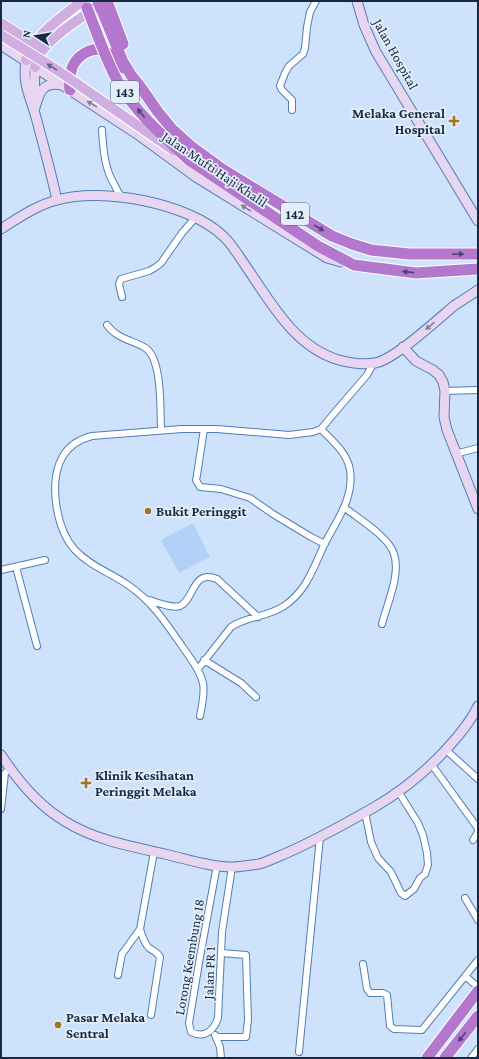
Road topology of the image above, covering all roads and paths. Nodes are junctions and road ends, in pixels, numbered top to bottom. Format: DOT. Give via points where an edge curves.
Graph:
graph roads {
  1 [pos="72,1"];
  2 [pos="83,1"];
  3 [pos="316,1"];
  4 [pos="357,1"];
  5 [pos="102,2"];
  6 [pos="66,14"];
  7 [pos="1,23"];
  8 [pos="1,35"];
  9 [pos="34,44"];
  10 [pos="1,45"];
  11 [pos="43,50"];
  12 [pos="26,60"];
  13 [pos="35,67"];
  14 [pos="131,75"];
  15 [pos="66,88"];
  16 [pos="142,88"];
  17 [pos="292,110"];
  18 [pos="34,111"];
  19 [pos="102,130"];
  20 [pos="192,147"];
  21 [pos="189,160"];
  22 [pos="120,196"];
  23 [pos="57,200"];
  24 [pos="196,217"];
  25 [pos="478,221"];
  26 [pos="1,229"];
  27 [pos="478,254"];
  28 [pos="354,265"];
  29 [pos="478,269"];
  30 [pos="478,290"];
  31 [pos="122,297"];
  32 [pos="107,325"];
  33 [pos="403,348"];
  34 [pos="373,364"];
  35 [pos="478,390"];
  36 [pos="445,391"];
  37 [pos="204,429"];
  38 [pos="321,429"];
  39 [pos="161,430"];
  40 [pos="478,448"];
  41 [pos="455,454"];
  42 [pos="477,504"];
  43 [pos="345,508"];
  44 [pos="325,544"];
  45 [pos="45,560"];
  46 [pos="16,567"];
  47 [pos="1,570"];
  48 [pos="144,598"];
  49 [pos="258,617"];
  50 [pos="382,624"];
  51 [pos="37,646"];
  52 [pos="204,660"];
  53 [pos="198,669"];
  54 [pos="256,697"];
  55 [pos="477,711"];
  56 [pos="200,716"];
  57 [pos="446,750"];
  58 [pos="1,755"];
  59 [pos="432,764"];
  60 [pos="10,768"];
  61 [pos="478,778"];
  62 [pos="398,792"];
  63 [pos="1,808"];
  64 [pos="365,812"];
  65 [pos="478,831"];
  66 [pos="320,837"];
  67 [pos="473,840"];
  68 [pos="154,852"];
  69 [pos="217,865"];
  70 [pos="232,867"];
  71 [pos="465,898"];
  72 [pos="478,920"];
  73 [pos="140,929"];
  74 [pos="221,953"];
  75 [pos="478,960"];
  76 [pos="363,964"];
  77 [pos="118,975"];
  78 [pos="465,976"];
  79 [pos="478,987"];
  80 [pos="478,990"];
  81 [pos="151,1015"];
  82 [pos="478,1016"];
  83 [pos="212,1030"];
  84 [pos="217,1037"];
  85 [pos="478,1050"];
  86 [pos="299,1052"];
  87 [pos="221,1058"];
  88 [pos="427,1058"];
  89 [pos="446,1058"];
  90 [pos="470,1058"];
  1 -- 6 [label="main road"];
  2 -- 6 [label="main road"];
  21 -- 2 [label="highway, 143, one-way, bridge" via="150,124 119,83 108,63"];
  3 -- 17 [label="street" via="310,12 303,54 289,66 280,86 292,100"];
  4 -- 25 [label="street, Jalan Hospital" via="376,52"];
  5 -- 11 [label="main road" via="65,29"];
  5 -- 14 [label="highway" via="115,44"];
  5 -- 16 [label="highway, 143"];
  6 -- 9 [label="main road"];
  7 -- 9 [label="main road"];
  21 -- 8 [label="main road, 142, one-way, bridge"];
  9 -- 11 [label="main road"];
  9 -- 12 [label="main road"];
  10 -- 12 [label="street, Jalan Mufti Haji Khalil / 142"];
  11 -- 13 [label="main road"];
  12 -- 13 [label="street, Jalan Mufti Haji Khalil / 142"];
  12 -- 18 [label="street" via="25,85"];
  13 -- 15 [label="street, Jalan Mufti Haji Khalil / 142"];
  13 -- 18 [label="street"];
  14 -- 15 [label="highway" via="106,52 92,50 81,54 73,63"];
  14 -- 16 [label="highway"];
  15 -- 18 [label="street" via="50,84 46,86"];
  28 -- 15 [label="street, Jalan Mufti Haji Khalil / 142, one-way" via="326,258 296,240 196,177 140,136"];
  16 -- 20 [label="highway, 143" via="172,129"];
  18 -- 23 [label="street"];
  19 -- 22 [label="street" via="110,176"];
  20 -- 27 [label="highway, Jalan Mufti Haji Khalil / 142, one-way" via="222,170 332,236 352,244 371,250 409,254"];
  21 -- 28 [label="highway, 142" via="318,246"];
  22 -- 23 [label="street" via="79,196"];
  22 -- 24 [label="street"];
  23 -- 26 [label="street" via="40,206"];
  24 -- 31 [label="street" via="161,263 149,271 121,279 119,284"];
  24 -- 34 [label="street" via="224,236 276,310 308,343 335,359 355,364"];
  29 -- 28 [label="highway, Jalan Mufti Haji Khalil / 142, one-way" via="416,273"];
  30 -- 33 [label="street, one-way"];
  32 -- 39 [label="street" via="116,334 146,348 153,357 159,383"];
  33 -- 34 [label="street"];
  33 -- 36 [label="street" via="416,361 439,375"];
  34 -- 38 [label="street" via="368,375"];
  35 -- 36 [label="street"];
  36 -- 41 [label="street" via="446,424"];
  37 -- 38 [label="street" via="290,435"];
  37 -- 39 [label="street"];
  37 -- 44 [label="street" via="196,480 200,487 221,488 250,498"];
  38 -- 43 [label="street" via="347,459 351,480"];
  39 -- 48 [label="street" via="81,439 63,455 58,467 55,488 61,525 75,550"];
  40 -- 41 [label="street"];
  41 -- 42 [label="street"];
  43 -- 44 [label="street"];
  43 -- 50 [label="street" via="374,529 394,553 395,573"];
  44 -- 49 [label="street" via="309,579 294,598 284,606"];
  45 -- 46 [label="street"];
  46 -- 47 [label="street"];
  46 -- 51 [label="street"];
  48 -- 49 [label="street" via="180,606 198,581 211,576"];
  48 -- 53 [label="street"];
  49 -- 52 [label="street" via="231,627"];
  52 -- 53 [label="street"];
  52 -- 54 [label="street" via="241,683"];
  53 -- 56 [label="street" via="204,684"];
  55 -- 57 [label="street"];
  57 -- 59 [label="street"];
  57 -- 61 [label="street"];
  58 -- 60 [label="street"];
  59 -- 62 [label="street"];
  59 -- 65 [label="street"];
  60 -- 63 [label="street" via="5,773"];
  60 -- 68 [label="street" via="42,804 67,822 99,837"];
  62 -- 64 [label="street"];
  62 -- 64 [label="street" via="423,835 428,865 414,889 405,896 391,872 378,858 371,842"];
  64 -- 66 [label="street"];
  65 -- 67 [label="street"];
  66 -- 70 [label="street" via="260,863"];
  66 -- 86 [label="street"];
  68 -- 69 [label="street"];
  68 -- 73 [label="street"];
  69 -- 70 [label="street"];
  69 -- 83 [label="street, Lorong Keembung 18" via="189,1023 192,1032 196,1034 206,1034"];
  70 -- 74 [label="street, Jalan PR 1"];
  71 -- 72 [label="street"];
  73 -- 77 [label="street" via="122,954"];
  73 -- 81 [label="street" via="143,940 160,957"];
  74 -- 83 [label="street, Jalan PR 1" via="220,1007"];
  74 -- 84 [label="street" via="246,955 248,1020 246,1037"];
  75 -- 78 [label="street"];
  76 -- 78 [label="street" via="370,993 387,995 390,1026 394,1029 422,1030"];
  78 -- 79 [label="street"];
  80 -- 88 [label="highway"];
  82 -- 89 [label="highway, one-way"];
  83 -- 84 [label="street"];
  84 -- 87 [label="street"];
  85 -- 90 [label="street"];
}
